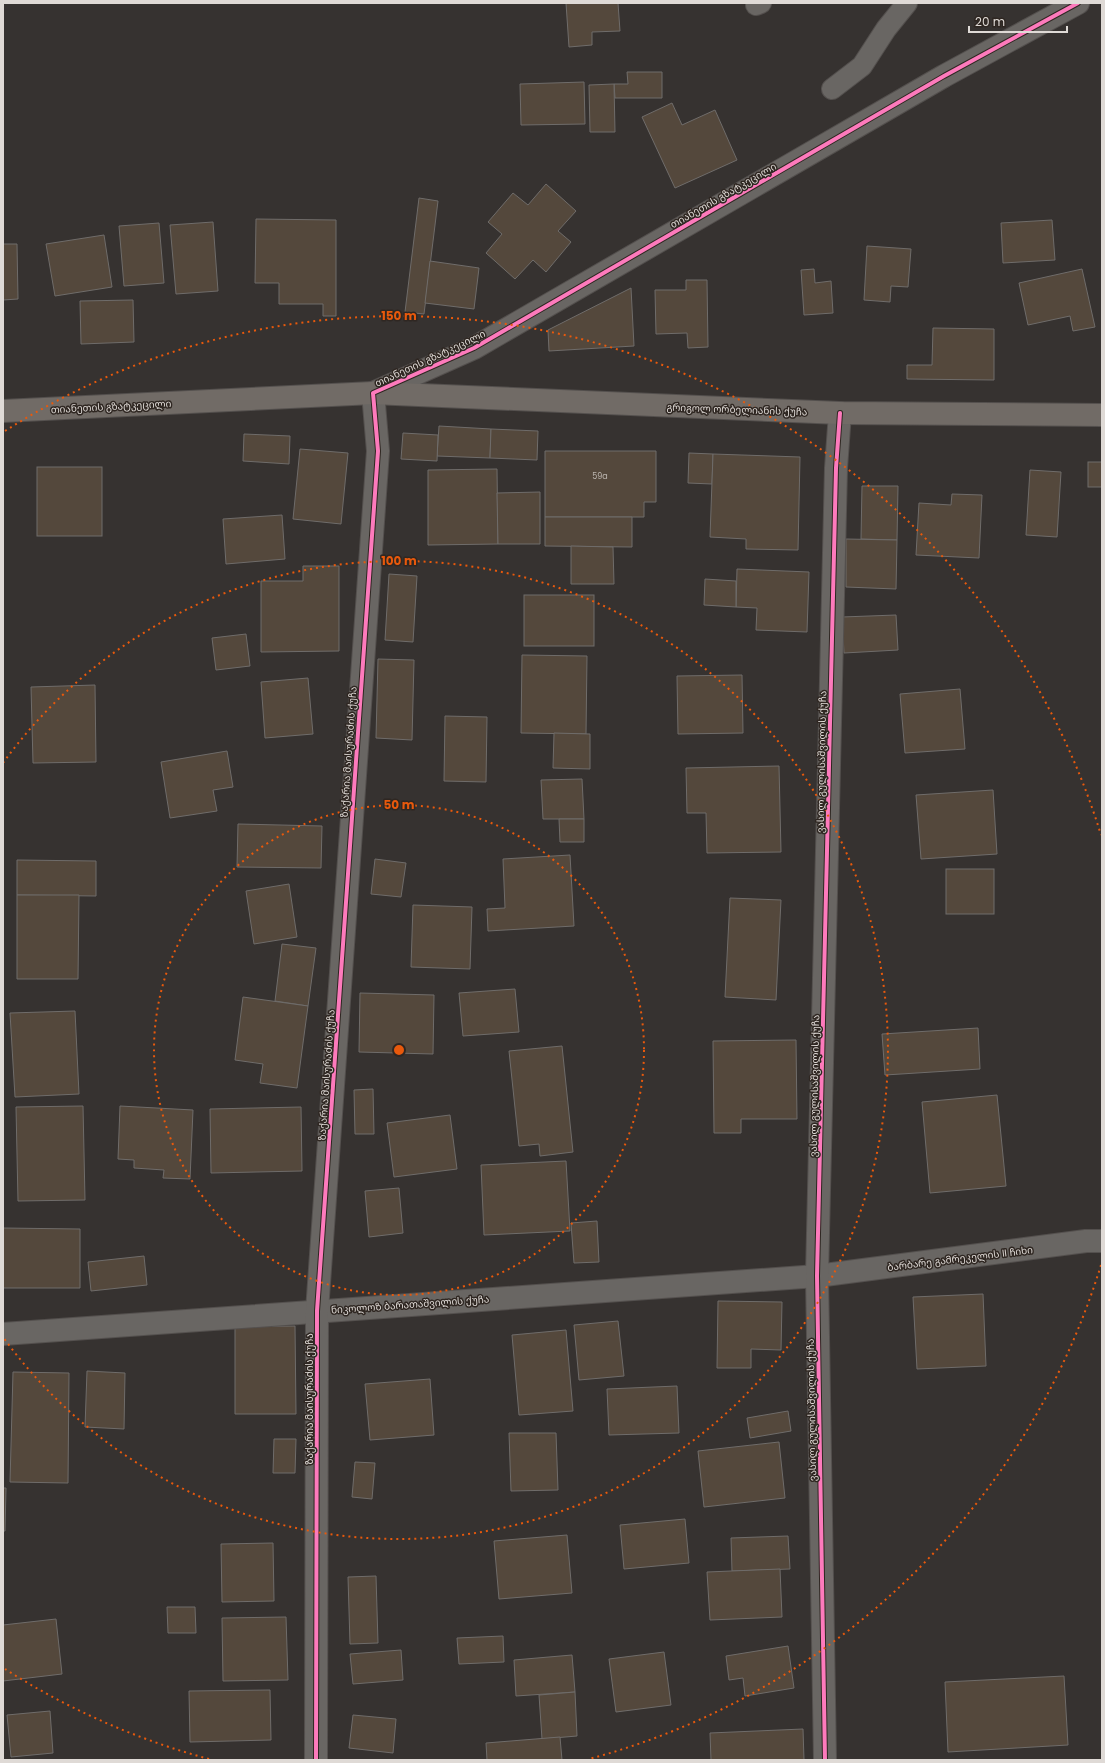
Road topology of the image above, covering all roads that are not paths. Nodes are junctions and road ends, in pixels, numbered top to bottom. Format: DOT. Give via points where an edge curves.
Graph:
graph roads {
  1 [pos="907,3"];
  2 [pos="1078,3"];
  3 [pos="832,89"];
  4 [pos="373,393"];
  5 [pos="3,411"];
  6 [pos="840,413"];
  7 [pos="1102,415"];
  8 [pos="1102,1241"];
  9 [pos="817,1276"];
  10 [pos="318,1311"];
  11 [pos="3,1334"];
  12 [pos="316,1760"];
  13 [pos="825,1760"];
  1 -- 3 [label="lane" via="862,66"];
  2 -- 4 [label="street, თიანეთის გზატკეცილი" via="944,76 474,348"];
  4 -- 5 [label="main road, თიანეთის გზატკეცილი"];
  4 -- 6 [label="main road, გრიგოლ ორბელიანის ქუჩა"];
  4 -- 10 [label="street, ზაქარია მაისურაძის ქუჩა" via="378,451"];
  6 -- 7 [label="main road, გრიგოლ ორბელიანის ქუჩა"];
  6 -- 9 [label="street, ვასილ გულისაშვილის ქუჩა" via="836,468"];
  8 -- 9 [label="street, ბარბარე გამრეკელის II ჩიხი"];
  9 -- 10 [label="street, ნიკოლოზ ბარათაშვილის ქუჩა"];
  9 -- 13 [label="street, ვასილ გულისაშვილის ქუჩა"];
  10 -- 11 [label="street, ნიკოლოზ ბარათაშვილის ქუჩა"];
  10 -- 12 [label="street, ზაქარია მაისურაძის ქუჩა"];
}
